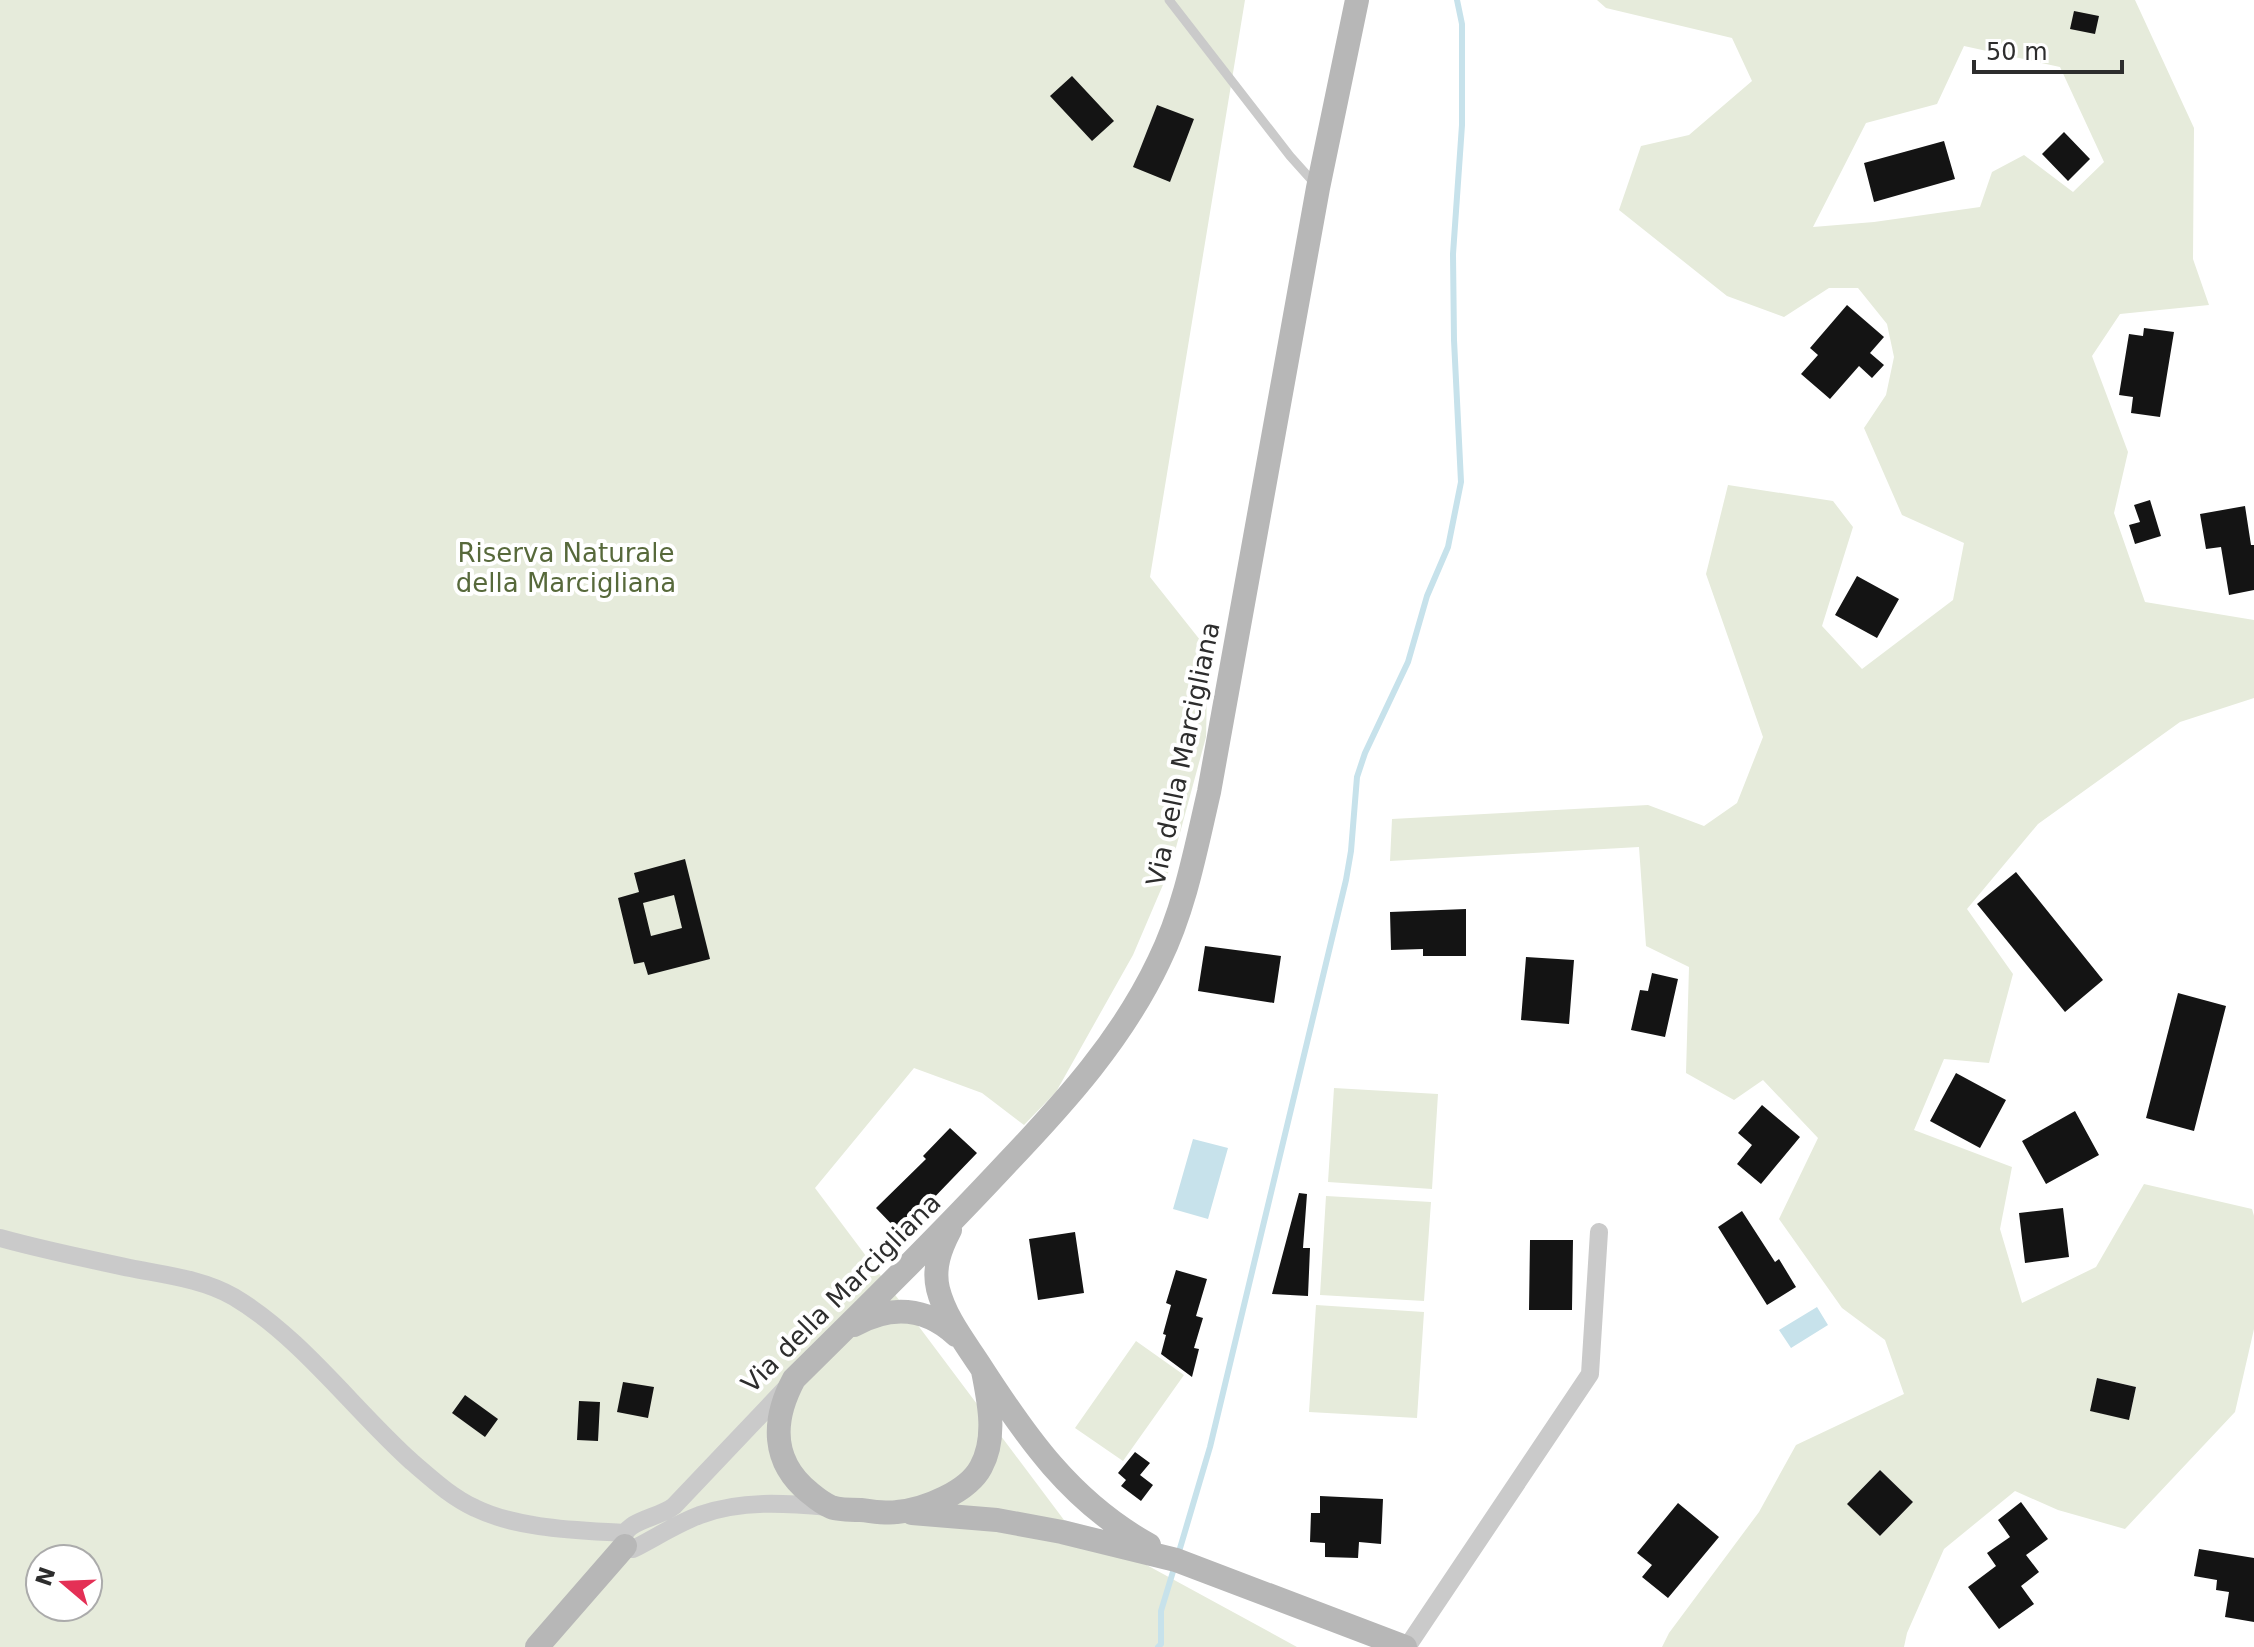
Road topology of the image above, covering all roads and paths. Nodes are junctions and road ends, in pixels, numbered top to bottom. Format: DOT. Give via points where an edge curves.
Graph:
graph roads {
  1 [pos="1169,0"];
  2 [pos="1357,0"];
  3 [pos="1318,188"];
  4 [pos="962,1212"];
  5 [pos="1599,1232"];
  6 [pos="0,1238"];
  7 [pos="842,1331"];
  8 [pos="964,1342"];
  9 [pos="983,1371"];
  10 [pos="794,1379"];
  11 [pos="832,1508"];
  12 [pos="898,1512"];
  13 [pos="624,1540"];
  14 [pos="1176,1560"];
  15 [pos="537,1647"];
  16 [pos="1406,1647"];
  1 -- 3 [label="lane"];
  2 -- 3 [label="street, Via della Marcigliana"];
  3 -- 4 [label="street, Via della Marcigliana" via="1209,792 1173,929 1145,988 1103,1054"];
  4 -- 7 [label="street, Via della Marcigliana"];
  4 -- 8 [label="street" via="944,1242 936,1271 938,1291"];
  5 -- 16 [label="street" via="1590,1374"];
  6 -- 13 [label="street" via="192,1280 232,1296 299,1350 446,1492 505,1520"];
  7 -- 8 [label="street" via="875,1315 902,1310 934,1319"];
  7 -- 10 [label="street, Via della Marcigliana"];
  8 -- 9 [label="street"];
  9 -- 12 [label="street" via="990,1419 980,1469 948,1496"];
  9 -- 14 [label="street" via="1036,1447 1078,1494"];
  10 -- 11 [label="street" via="780,1414 782,1456 799,1484"];
  10 -- 13 [label="street, Via della Marcigliana" via="674,1506 630,1526"];
  11 -- 12 [label="street"];
  11 -- 13 [label="street, Via della Marcigliana" via="736,1506 701,1515 633,1549"];
  12 -- 14 [label="street" via="1010,1522"];
  13 -- 15 [label="street, Via della Marcigliana"];
  14 -- 16 [label="street"];
}
